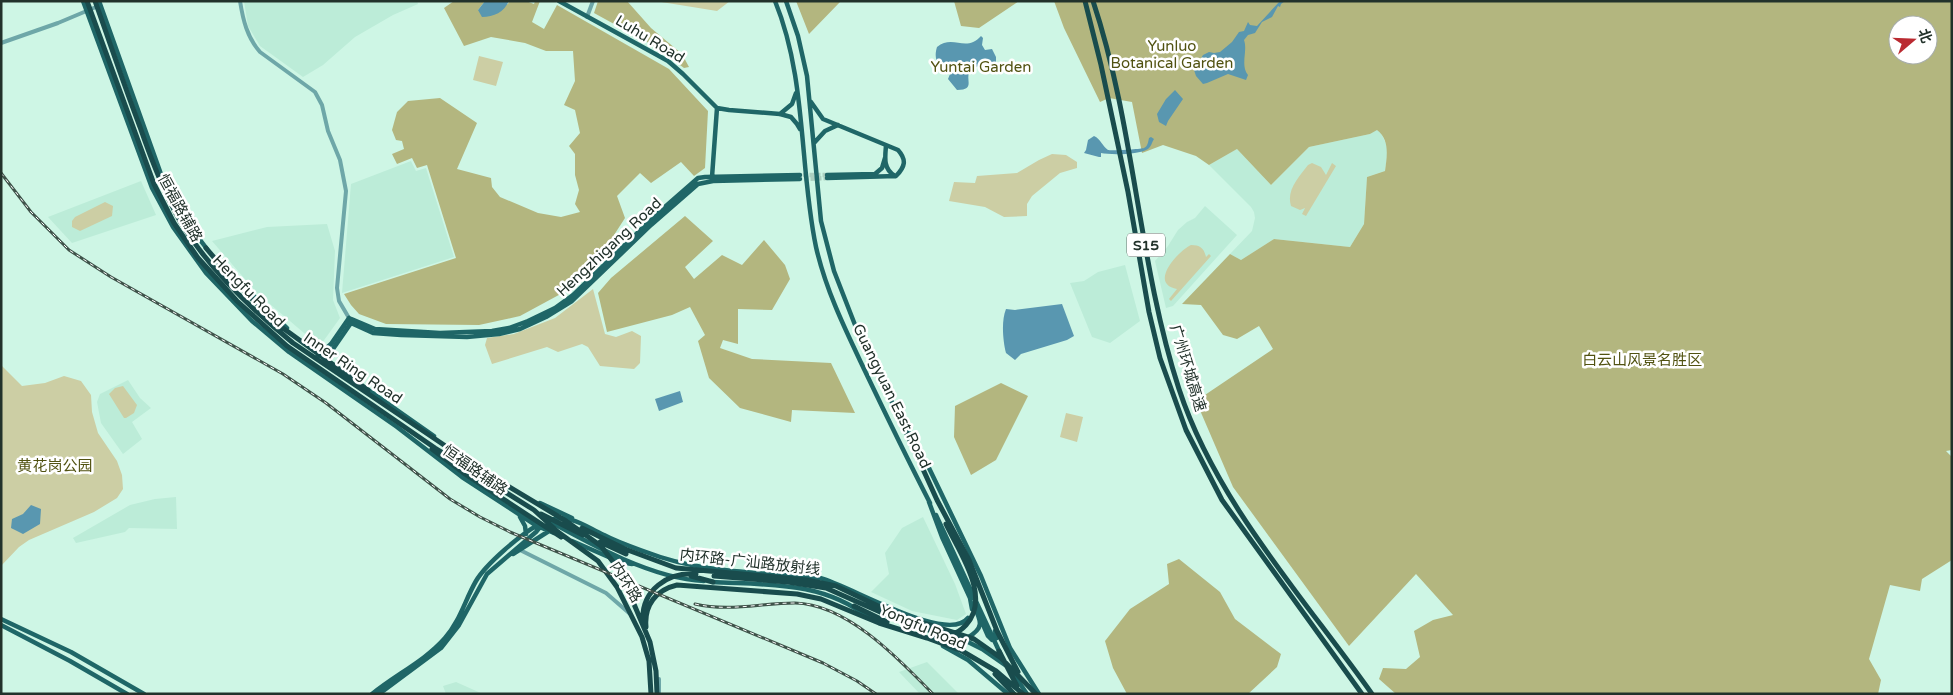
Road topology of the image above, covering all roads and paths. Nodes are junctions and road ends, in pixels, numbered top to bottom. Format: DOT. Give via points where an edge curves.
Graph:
graph roads {
  1 [pos="86,1"];
  2 [pos="100,1"];
  3 [pos="240,1"];
  4 [pos="559,1"];
  5 [pos="593,1"];
  6 [pos="775,1"];
  7 [pos="786,1"];
  8 [pos="1085,1"];
  9 [pos="1093,1"];
  10 [pos="93,6"];
  11 [pos="586,17"];
  12 [pos="1,44"];
  13 [pos="797,89"];
  14 [pos="810,101"];
  15 [pos="717,108"];
  16 [pos="780,114"];
  17 [pos="838,126"];
  18 [pos="802,135"];
  19 [pos="814,143"];
  20 [pos="886,146"];
  21 [pos="885,158"];
  22 [pos="896,176"];
  23 [pos="800,177"];
  24 [pos="712,179"];
  25 [pos="194,243"];
  26 [pos="206,248"];
  27 [pos="350,320"];
  28 [pos="319,356"];
  29 [pos="315,360"];
  30 [pos="320,366"];
  31 [pos="902,423"];
  32 [pos="416,426"];
  33 [pos="426,444"];
  34 [pos="450,468"];
  35 [pos="937,500"];
  36 [pos="535,502"];
  37 [pos="929,502"];
  38 [pos="534,510"];
  39 [pos="515,512"];
  40 [pos="542,516"];
  41 [pos="548,520"];
  42 [pos="575,520"];
  43 [pos="540,525"];
  44 [pos="565,530"];
  45 [pos="959,530"];
  46 [pos="548,532"];
  47 [pos="526,534"];
  48 [pos="535,536"];
  49 [pos="517,547"];
  50 [pos="592,556"];
  51 [pos="639,565"];
  52 [pos="983,580"];
  53 [pos="713,582"];
  54 [pos="970,598"];
  55 [pos="984,601"];
  56 [pos="854,606"];
  57 [pos="1,619"];
  58 [pos="981,620"];
  59 [pos="941,624"];
  60 [pos="1,626"];
  61 [pos="927,638"];
  62 [pos="963,640"];
  63 [pos="650,642"];
  64 [pos="999,651"];
  65 [pos="649,661"];
  66 [pos="1035,692"];
  67 [pos="127,694"];
  68 [pos="144,694"];
  69 [pos="372,694"];
  70 [pos="379,694"];
  71 [pos="651,694"];
  72 [pos="658,694"];
  73 [pos="1008,694"];
  74 [pos="1014,694"];
  75 [pos="1024,694"];
  76 [pos="1362,694"];
  77 [pos="1372,694"];
  1 -- 10 [label="main road, Hengfu Road"];
  1 -- 38 [label="highway, Inner Ring Road" via="160,197 186,241 209,271 259,322 294,351 435,448"];
  2 -- 26 [label="main road, 恒福路辅路" via="162,177 178,208"];
  3 -- 27 [label="street" via="244,24 256,48 310,87 322,105 346,182 337,288"];
  4 -- 11 [label="main road, Luhu Road"];
  5 -- 11 [label="street"];
  6 -- 13 [label="main road, Guangyuan East Road" via="788,42"];
  7 -- 14 [label="main road, Guangyuan East Road" via="801,49"];
  8 -- 76 [label="highway, 广州环城高速 / S15" via="1128,192 1149,312 1160,358 1186,430 1222,500"];
  9 -- 77 [label="highway, 广州环城高速 / S15" via="1112,74 1157,306 1188,413 1202,447 1226,489"];
  10 -- 12 [label="street"];
  10 -- 25 [label="main road, Hengfu Road" via="158,179"];
  10 -- 30 [label="main road, Hengfu Road" via="151,176 176,225 207,268 231,294 275,336"];
  10 -- 32 [label="highway, Inner Ring Road" via="158,176 181,222 202,253 230,285 284,336"];
  11 -- 15 [label="main road, Luhu Road" via="668,62"];
  13 -- 16 [label="main road" via="792,104"];
  13 -- 18 [label="main road, Guangyuan East Road"];
  14 -- 17 [label="main road" via="823,119"];
  14 -- 19 [label="main road, Guangyuan East Road"];
  15 -- 16 [label="main road"];
  15 -- 24 [label="main road"];
  16 -- 18 [label="main road" via="791,117"];
  17 -- 19 [label="main road" via="826,131"];
  17 -- 20 [label="main road"];
  18 -- 37 [label="main road, Guangyuan East Road" via="814,234 827,284 854,348"];
  19 -- 31 [label="main road, Guangyuan East Road" via="821,221 830,258 857,330"];
  20 -- 21 [label="main road"];
  20 -- 22 [label="main road" via="898,150 903,156 905,163"];
  21 -- 22 [label="main road" via="889,171"];
  21 -- 22 [label="main road" via="882,168 875,174 827,176"];
  23 -- 24 [label="main road, Hengzhigang Road"];
  24 -- 27 [label="main road, Hengzhigang Road" via="701,177 694,181 568,299 523,323 486,331 415,332 375,329"];
  25 -- 26 [label="main road"];
  25 -- 29 [label="main road, Hengfu Road" via="262,318"];
  26 -- 28 [label="main road, 恒福路辅路" via="274,317"];
  26 -- 32 [label="highway" via="234,282 289,334"];
  27 -- 28 [label="main road"];
  27 -- 30 [label="main road"];
  28 -- 29 [label="main road"];
  28 -- 30 [label="main road, 恒福路辅路"];
  29 -- 30 [label="main road, Hengfu Road"];
  30 -- 33 [label="main road, Hengfu Road"];
  30 -- 34 [label="main road, 恒福路辅路"];
  30 -- 36 [label="main road, 恒福路辅路"];
  31 -- 35 [label="highway"];
  31 -- 45 [label="main road, Guangyuan East Road" via="919,448"];
  32 -- 36 [label="highway, Inner Ring Road"];
  33 -- 34 [label="main road"];
  33 -- 40 [label="main road, Hengfu Road"];
  33 -- 50 [label="highway" via="478,483"];
  34 -- 39 [label="main road, 恒福路辅路"];
  35 -- 61 [label="highway" via="974,585 976,600 972,618 960,631 945,637"];
  35 -- 66 [label="highway" via="969,560 1002,642"];
  36 -- 40 [label="main road"];
  36 -- 42 [label="main road"];
  36 -- 63 [label="highway, Inner Ring Road" via="589,536 609,555 623,578"];
  36 -- 66 [label="highway, 内环路-广汕路放射线" via="610,543 667,566 820,581 843,588 895,614 974,639 1001,658"];
  37 -- 54 [label="main road"];
  37 -- 64 [label="main road, Guangyuan East Road"];
  38 -- 50 [label="highway, 内环路"];
  38 -- 53 [label="highway" via="633,556"];
  39 -- 43 [label="main road, 恒福路辅路"];
  39 -- 47 [label="main road" via="524,523"];
  40 -- 41 [label="main road, Hengfu Road"];
  40 -- 43 [label="main road"];
  41 -- 42 [label="main road, Yongfu Road"];
  41 -- 43 [label="main road, Yongfu Road"];
  41 -- 44 [label="main road, Hengfu Road"];
  42 -- 59 [label="main road, Yongfu Road" via="602,535 676,562 703,568 830,580 904,614"];
  43 -- 46 [label="main road, 恒福路辅路"];
  43 -- 47 [label="main road, Yongfu Road"];
  43 -- 48 [label="main road, Yongfu Road"];
  44 -- 46 [label="main road"];
  44 -- 51 [label="main road, Yongfu Road"];
  45 -- 52 [label="main road, Guangyuan East Road"];
  45 -- 55 [label="main road"];
  46 -- 48 [label="main road"];
  46 -- 51 [label="main road, 恒福路辅路" via="620,562"];
  47 -- 49 [label="main road, Yongfu Road"];
  48 -- 49 [label="main road, Yongfu Road"];
  49 -- 69 [label="main road, Yongfu Road" via="479,576 458,620 445,638"];
  49 -- 70 [label="main road, Yongfu Road" via="484,579 464,617 446,642 427,660"];
  49 -- 72 [label="street" via="606,594 638,621 652,645"];
  50 -- 65 [label="highway, 内环路" via="617,587 642,638"];
  51 -- 53 [label="main road, Yongfu Road" via="682,579"];
  52 -- 55 [label="main road"];
  52 -- 66 [label="main road, Guangyuan East Road" via="1010,648"];
  53 -- 56 [label="main road, Yongfu Road" via="807,589"];
  54 -- 58 [label="main road"];
  54 -- 59 [label="main road" via="972,609 966,621 957,625"];
  55 -- 58 [label="main road" via="996,639 990,639"];
  56 -- 73 [label="main road, Yongfu Road" via="880,625 956,653"];
  56 -- 74 [label="highway" via="956,648 979,661"];
  57 -- 68 [label="main road" via="71,652"];
  58 -- 62 [label="main road" via="976,632"];
  59 -- 62 [label="main road"];
  60 -- 67 [label="main road"];
  61 -- 63 [label="highway, 内环路-广汕路放射线" via="807,596 683,585 671,586 651,601 645,622"];
  61 -- 75 [label="highway, 内环路-广汕路放射线" via="974,657"];
  62 -- 65 [label="highway" via="887,616 821,587 678,574 655,587 645,603 642,618"];
  62 -- 66 [label="main road" via="992,655"];
  63 -- 72 [label="highway, Inner Ring Road"];
  64 -- 75 [label="highway"];
  65 -- 71 [label="highway, 内环路"];
}
